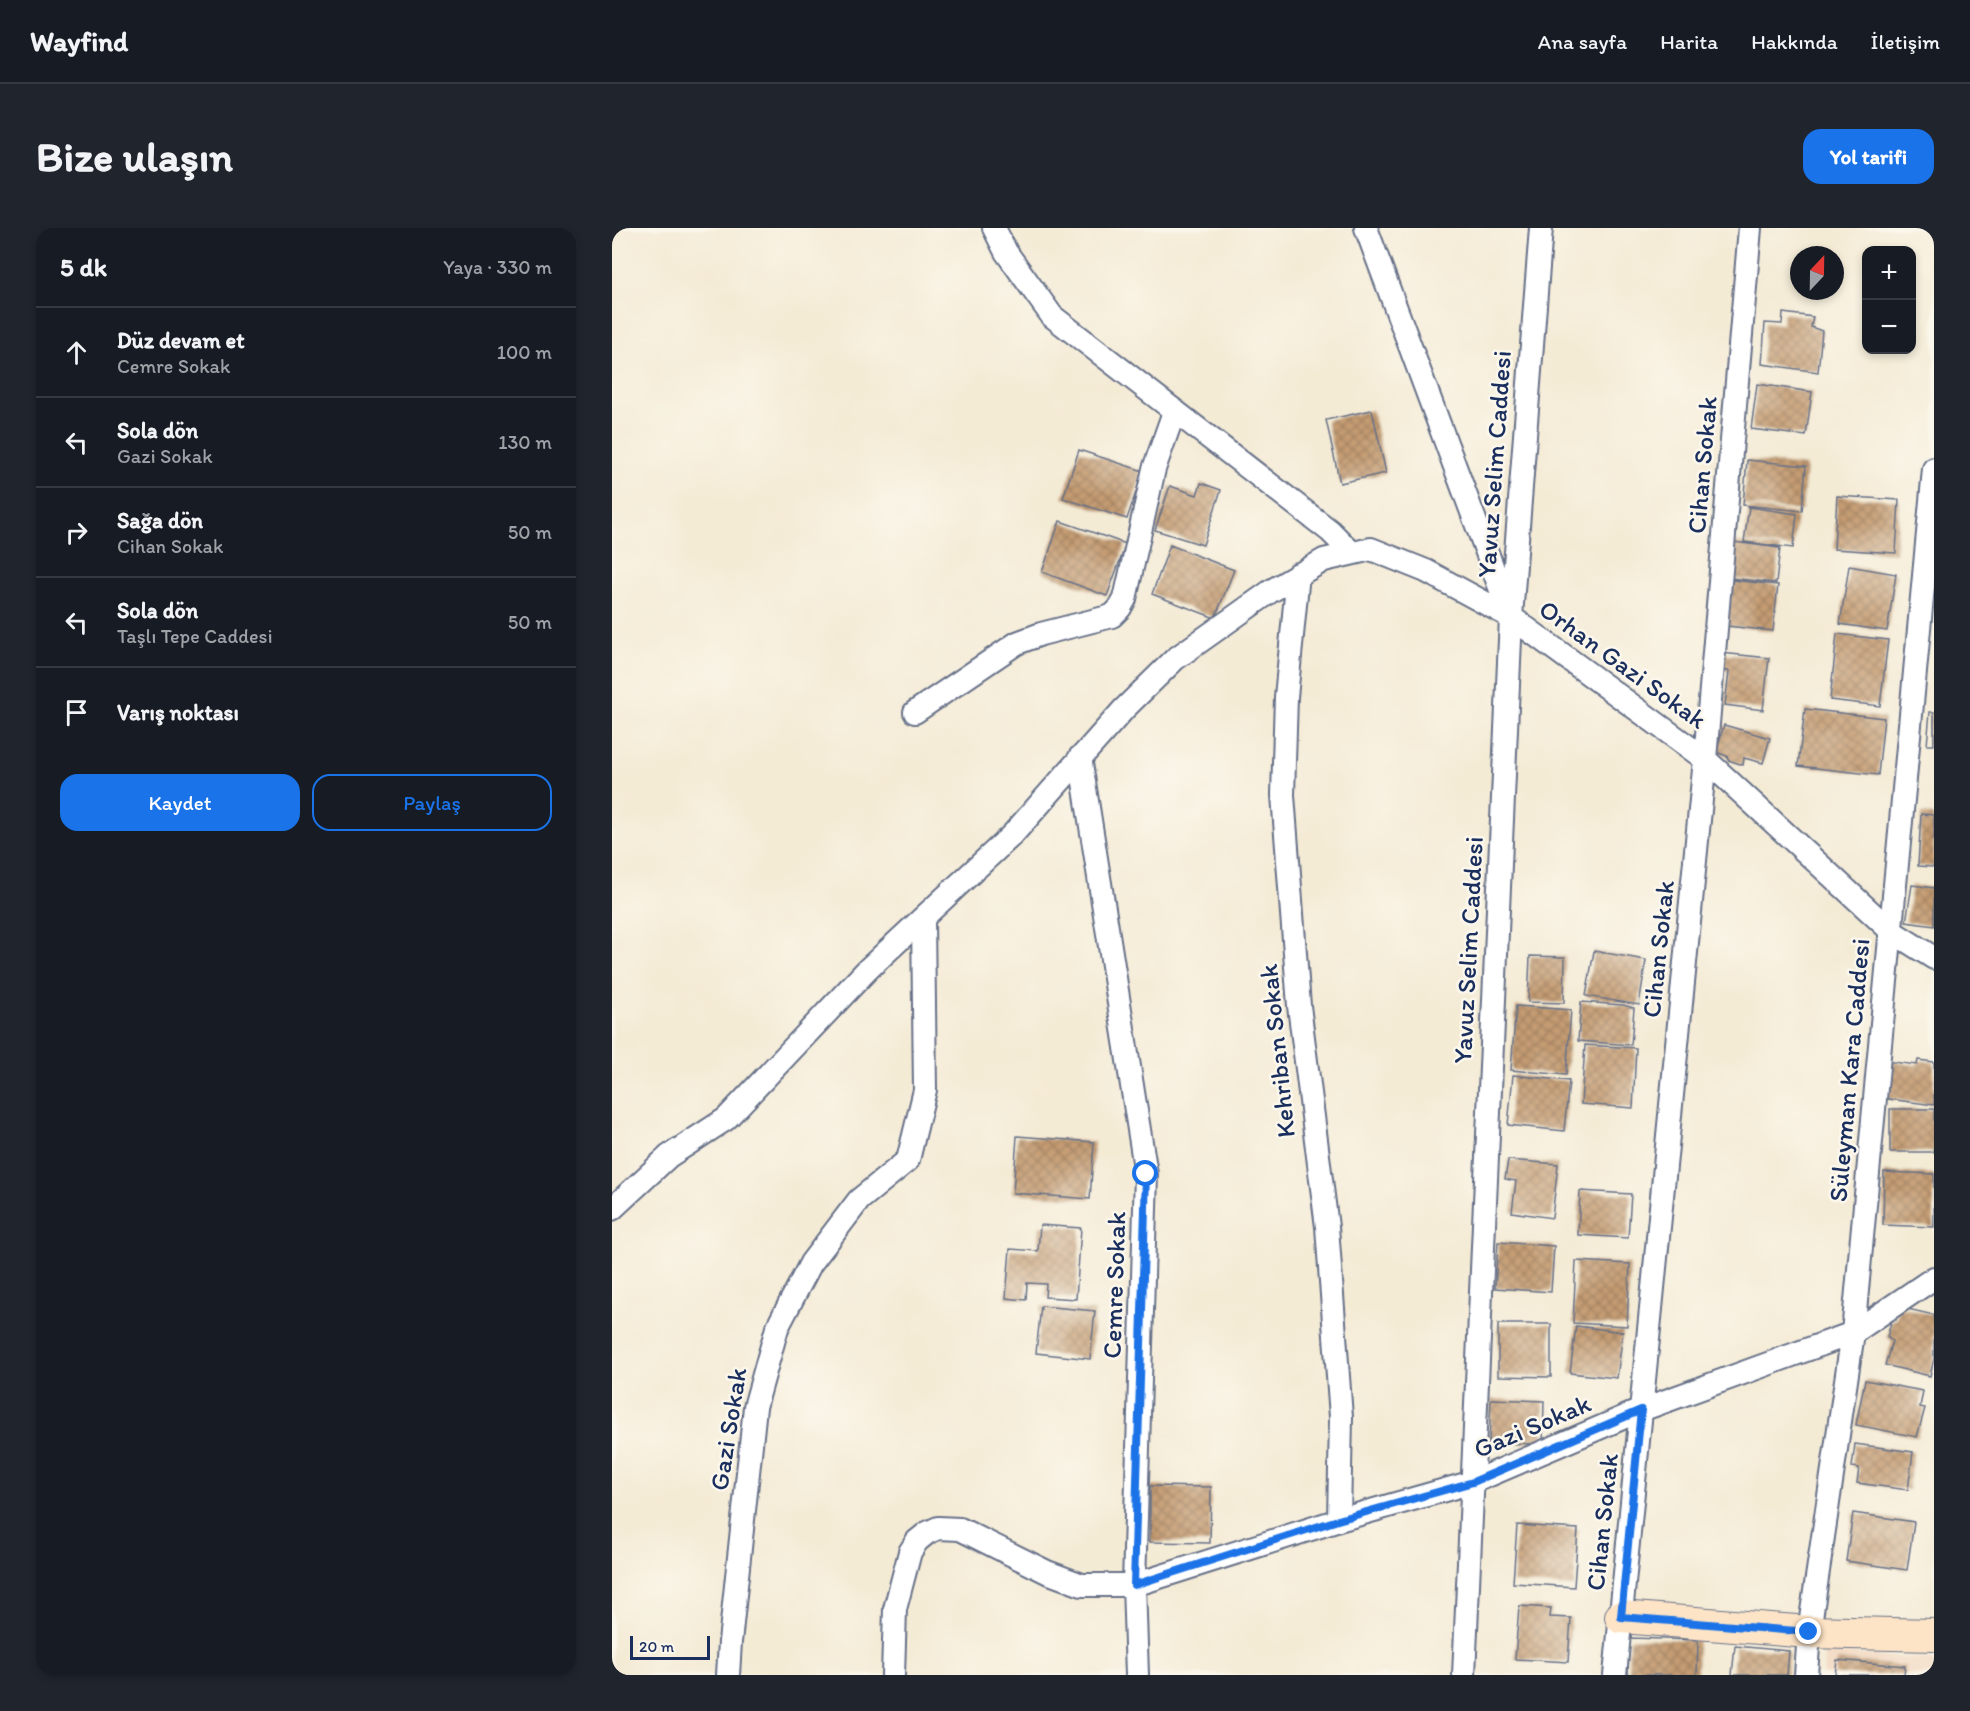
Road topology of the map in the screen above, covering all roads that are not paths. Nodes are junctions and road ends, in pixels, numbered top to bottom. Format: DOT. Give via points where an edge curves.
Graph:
graph roads {
  1 [pos="994,228"];
  2 [pos="1366,228"];
  3 [pos="1541,228"];
  4 [pos="1750,228"];
  5 [pos="1174,412"];
  6 [pos="1934,468"];
  7 [pos="1352,553"];
  8 [pos="1298,574"];
  9 [pos="1511,617"];
  10 [pos="915,712"];
  11 [pos="1080,757"];
  12 [pos="1705,759"];
  13 [pos="922,919"];
  14 [pos="1891,931"];
  15 [pos="1934,958"];
  16 [pos="612,1209"];
  17 [pos="1934,1278"];
  18 [pos="1853,1333"];
  19 [pos="1641,1410"];
  20 [pos="1473,1482"];
  21 [pos="1338,1520"];
  22 [pos="1134,1585"];
  23 [pos="1621,1617"];
  24 [pos="1809,1632"];
  25 [pos="1934,1635"];
  26 [pos="728,1675"];
  27 [pos="893,1675"];
  28 [pos="1137,1675"];
  29 [pos="1464,1675"];
  30 [pos="1615,1675"];
  31 [pos="1806,1675"];
  1 -- 5 [label="street" via="1006,252 1052,316"];
  2 -- 9 [label="street, Orhan Gazi Sokak"];
  3 -- 9 [label="street, Yavuz Selim Caddesi"];
  4 -- 12 [label="street, Cihan Sokak"];
  5 -- 7 [label="street" via="1330,531"];
  5 -- 10 [label="street" via="1154,469 1120,608 1112,615 1017,643"];
  6 -- 14 [label="street, Süleyman Kara Caddesi"];
  7 -- 8 [label="street" via="1324,560"];
  7 -- 9 [label="street" via="1371,549 1426,571"];
  8 -- 11 [label="street" via="1175,659"];
  8 -- 21 [label="street, Kehriban Sokak" via="1286,697 1283,795 1299,1006 1327,1227 1341,1417"];
  9 -- 12 [label="street, Orhan Gazi Sokak"];
  9 -- 20 [label="street, Yavuz Selim Caddesi"];
  11 -- 13 [label="street" via="1013,834"];
  11 -- 22 [label="street, Cemre Sokak" via="1146,1174"];
  12 -- 14 [label="street, Orhan Gazi Sokak"];
  12 -- 19 [label="street, Cihan Sokak"];
  13 -- 16 [label="street" via="867,970 726,1119 669,1156"];
  13 -- 26 [label="street, Gazi Sokak" via="925,1090 908,1160 859,1200 811,1263 777,1328 755,1407"];
  14 -- 15 [label="street, Orhan Gazi Sokak"];
  14 -- 18 [label="street, Süleyman Kara Caddesi"];
  17 -- 18 [label="street, Gazi Sokak"];
  18 -- 19 [label="street, Gazi Sokak"];
  18 -- 24 [label="street, Süleyman Kara Caddesi"];
  19 -- 20 [label="street, Gazi Sokak"];
  19 -- 23 [label="street, Cihan Sokak"];
  20 -- 21 [label="street, Gazi Sokak"];
  20 -- 29 [label="street, Yavuz Selim Caddesi"];
  21 -- 22 [label="street, Gazi Sokak"];
  22 -- 27 [label="street, Gazi Sokak" via="1082,1585 960,1529 939,1528 917,1541 909,1552 895,1609"];
  22 -- 28 [label="street, Cemre Sokak"];
  23 -- 24 [label="street"];
  23 -- 30 [label="street, Cihan Sokak"];
  24 -- 25 [label="street"];
  24 -- 31 [label="street, Süleyman Kara Caddesi"];
}
